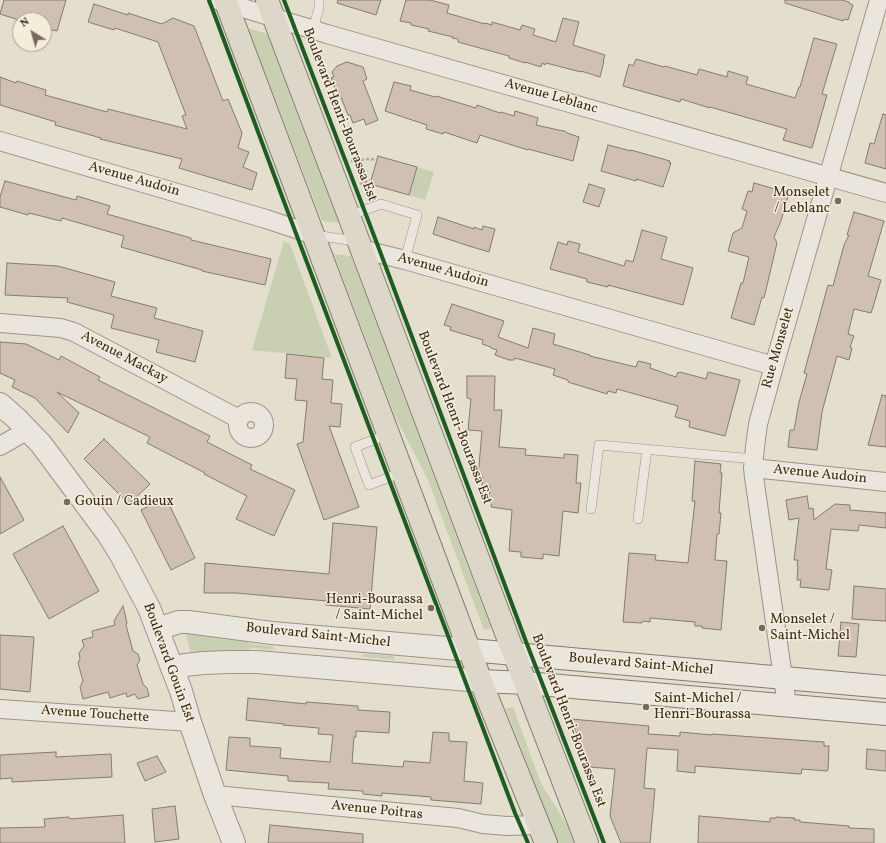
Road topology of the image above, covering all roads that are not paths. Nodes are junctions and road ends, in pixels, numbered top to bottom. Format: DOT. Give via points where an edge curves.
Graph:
graph roads {
  1 [pos="319,0"];
  2 [pos="879,0"];
  3 [pos="223,1"];
  4 [pos="270,9"];
  5 [pos="313,29"];
  6 [pos="0,141"];
  7 [pos="829,176"];
  8 [pos="886,193"];
  9 [pos="349,216"];
  10 [pos="314,235"];
  11 [pos="361,249"];
  12 [pos="405,260"];
  13 [pos="0,324"];
  14 [pos="774,366"];
  15 [pos="0,404"];
  16 [pos="239,419"];
  17 [pos="28,430"];
  18 [pos="389,434"];
  19 [pos="0,446"];
  20 [pos="647,449"];
  21 [pos="754,464"];
  22 [pos="403,472"];
  23 [pos="886,482"];
  24 [pos="591,509"];
  25 [pos="638,519"];
  26 [pos="158,629"];
  27 [pos="470,650"];
  28 [pos="514,654"];
  29 [pos="172,668"];
  30 [pos="783,678"];
  31 [pos="481,680"];
  32 [pos="526,683"];
  33 [pos="886,686"];
  34 [pos="787,705"];
  35 [pos="0,709"];
  36 [pos="886,714"];
  37 [pos="190,722"];
  38 [pos="215,795"];
  39 [pos="542,834"];
  40 [pos="234,843"];
  41 [pos="587,843"];
  1 -- 5 [label="lane"];
  2 -- 7 [label="street, Rue Monselet"];
  3 -- 4 [label="street, Avenue Leblanc"];
  3 -- 10 [label="main road"];
  4 -- 5 [label="street, Avenue Leblanc"];
  4 -- 9 [label="main road, Boulevard Henri-Bourassa Est"];
  5 -- 7 [label="street, Avenue Leblanc"];
  6 -- 10 [label="street, Avenue Audoin"];
  7 -- 8 [label="street, Avenue Leblanc"];
  7 -- 14 [label="street, Rue Monselet"];
  9 -- 11 [label="main road, Boulevard Henri-Bourassa Est"];
  9 -- 12 [label="lane" via="381,204 418,215"];
  10 -- 11 [label="lane, Avenue Audoin" via="349,240"];
  10 -- 18 [label="main road"];
  11 -- 12 [label="street, Avenue Audoin"];
  11 -- 28 [label="main road, Boulevard Henri-Bourassa Est"];
  12 -- 14 [label="street, Avenue Audoin"];
  13 -- 16 [label="street, Avenue Mackay" via="55,327 74,332"];
  14 -- 21 [label="street, Rue Monselet" via="758,424"];
  15 -- 17 [label="street, Boulevard Gouin Est"];
  17 -- 19 [label="street"];
  17 -- 26 [label="street, Boulevard Gouin Est" via="108,534"];
  18 -- 22 [label="main road"];
  18 -- 22 [label="lane" via="355,447 369,485"];
  20 -- 21 [label="lane"];
  20 -- 24 [label="lane" via="599,444"];
  20 -- 25 [label="lane"];
  21 -- 23 [label="street, Avenue Audoin"];
  21 -- 30 [label="street, Rue Monselet" via="755,488"];
  22 -- 27 [label="main road"];
  26 -- 27 [label="street, Boulevard Saint-Michel" via="179,622 188,622 272,634"];
  26 -- 29 [label="street, Boulevard Gouin Est"];
  27 -- 28 [label="street, Boulevard Saint-Michel"];
  27 -- 31 [label="main road"];
  28 -- 30 [label="street, Boulevard Saint-Michel"];
  28 -- 32 [label="main road, Boulevard Henri-Bourassa Est"];
  29 -- 31 [label="street, Boulevard Saint-Michel" via="204,663 257,662"];
  29 -- 37 [label="street, Boulevard Gouin Est"];
  30 -- 33 [label="street, Boulevard Saint-Michel"];
  30 -- 34 [label="street, Rue Monselet"];
  31 -- 32 [label="street, Boulevard Saint-Michel"];
  31 -- 39 [label="main road"];
  32 -- 34 [label="street, Boulevard Saint-Michel"];
  32 -- 41 [label="main road, Boulevard Henri-Bourassa Est"];
  34 -- 36 [label="street, Boulevard Saint-Michel"];
  35 -- 37 [label="street, Avenue Touchette"];
  37 -- 38 [label="street, Boulevard Gouin Est"];
  38 -- 39 [label="street, Avenue Poitras" via="458,818"];
  38 -- 40 [label="street, Boulevard Gouin Est"];
}
